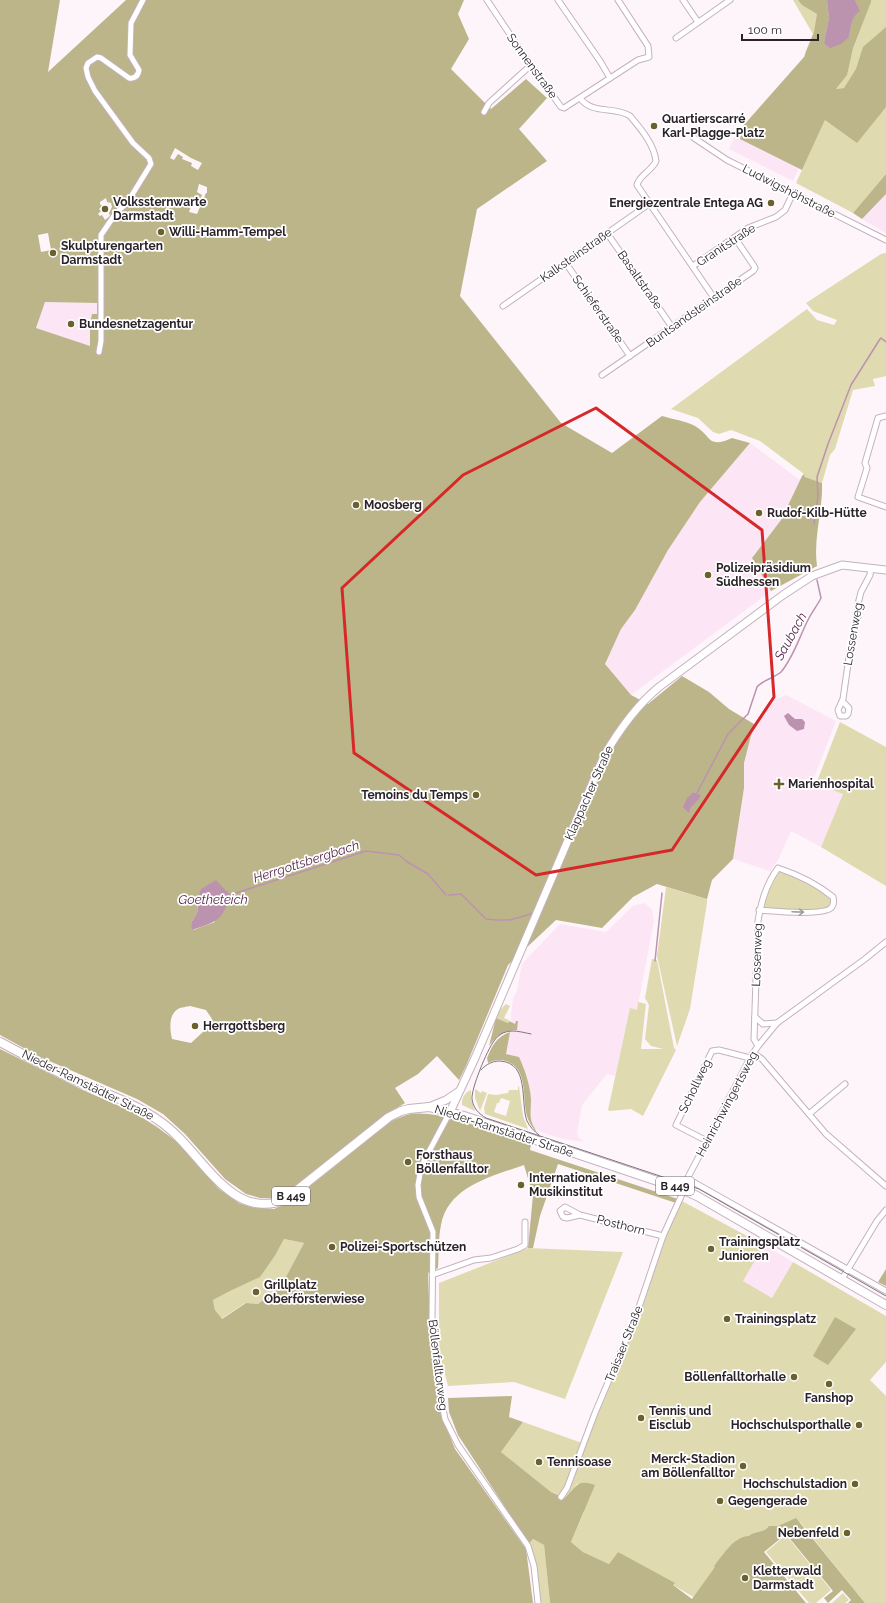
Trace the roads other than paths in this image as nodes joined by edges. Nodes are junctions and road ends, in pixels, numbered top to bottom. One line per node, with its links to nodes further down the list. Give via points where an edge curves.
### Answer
1 (143, 0): 24 (street, via 131,23 130,55 139,70 136,76 129,78 97,57 88,63 86,68 95,91 151,164 127,203 101,235)
2 (487, 0): 9 (street, Sonnenstraße)
3 (558, 0): 10 (street)
4 (618, 0): 10 (street, Sonnenstraße, via 648,46 649,58 638,60)
5 (683, 0): 7 (street)
6 (730, 0): 7 (street)
7 (698, 22): 8 (street)
8 (676, 38)
9 (531, 65): 11 (street, Sonnenstraße, via 562,106 567,107); 12 (street, via 489,103)
10 (610, 78): 11 (street, Sonnenstraße)
11 (580, 98): 15 (street, via 591,107 603,111 626,113 651,145 656,161 637,186)
12 (484, 112)
13 (694, 138): 14 (street, Ludwigshöhstraße, via 727,160)
14 (793, 193): 17 (street, Granitstraße, via 785,210 776,217 753,225); 18 (street, Ludwigshöhstraße)
15 (650, 204): 16 (street, Kalksteinstraße); 20 (street)
16 (607, 233): 19 (street, Kalksteinstraße); 23 (street, Basaltstraße)
17 (735, 238): 20 (street, Granitstraße); 21 (street, Buntsandsteinstraße, via 755,268)
18 (886, 240)
19 (566, 262): 22 (street, Kalksteinstraße); 25 (street, Schieferstraße)
20 (693, 266): 21 (street)
21 (714, 298): 23 (street, Buntsandsteinstraße)
22 (503, 306)
23 (672, 327): 25 (street, Buntsandsteinstraße)
24 (99, 352)
25 (630, 356): 26 (street, Buntsandsteinstraße)
26 (602, 375)
27 (886, 416): 28 (street, via 878,418 858,497)
28 (886, 507)
29 (871, 568): 30 (main road, Klappacher Straße); 31 (street, Lossenweg, via 858,604); 40 (main road, Klappacher Straße, via 838,566 801,583 659,687 623,726 604,756)
30 (886, 570)
31 (842, 701)
32 (760, 910): 32 (street, Lossenweg, one-way to 32, via 821,913 831,908 834,903 833,897 821,887 808,879 778,868 762,898); 34 (street, Lossenweg)
33 (886, 942): 35 (street, Heinrichwingertsweg)
34 (755, 1017): 35 (street, via 763,1024); 37 (street, Lossenweg, via 754,1039)
35 (777, 1023): 37 (street, Heinrichwingertsweg)
36 (0, 1042): 41 (main road, Nieder-Ramstädter Straße / B 449, via 79,1082 138,1107 159,1120 180,1138 222,1184 234,1194 254,1203 269,1204 286,1199 389,1117 409,1108)
37 (758, 1046): 38 (street, Heinrichwingertsweg)
38 (752, 1055): 43 (street, via 762,1059); 44 (street, Heinrichwingertsweg); 44 (street, Schollweg, via 712,1051 676,1125)
39 (845, 1084): 43 (street)
40 (462, 1089): 41 (main road); 42 (main road, Klappacher Straße)
41 (429, 1108): 42 (main road, Nieder-Ramstädter Straße / B 449)
42 (450, 1112): 47 (main road, Nieder-Ramstädter Straße / B 449); 53 (street, Böllenfalltorweg, via 425,1158 418,1185 419,1197 433,1232)
43 (809, 1114): 46 (street, via 826,1134)
44 (707, 1141): 45 (street, Heinrichwingertsweg)
45 (688, 1179): 47 (street, Heinrichwingertsweg); 52 (street)
46 (886, 1186)
47 (684, 1190): 51 (street, Traisaer Straße); 54 (main road, Nieder-Ramstädter Straße / B 449)
48 (886, 1210): 52 (street)
49 (580, 1215): 51 (street, Posthorn)
50 (525, 1222): 53 (street, via 525,1245 518,1249 491,1258 474,1260)
51 (663, 1236): 57 (street, Traisaer Straße, via 636,1316 567,1488)
52 (849, 1270): 54 (street); 55 (street)
53 (432, 1275): 58 (street, Böllenfalltorweg, via 433,1335 445,1419 473,1469 528,1546 534,1566)
54 (842, 1279): 56 (main road, Nieder-Ramstädter Straße / B 449)
55 (886, 1291)
56 (886, 1305)
57 (561, 1497)
58 (538, 1603)

